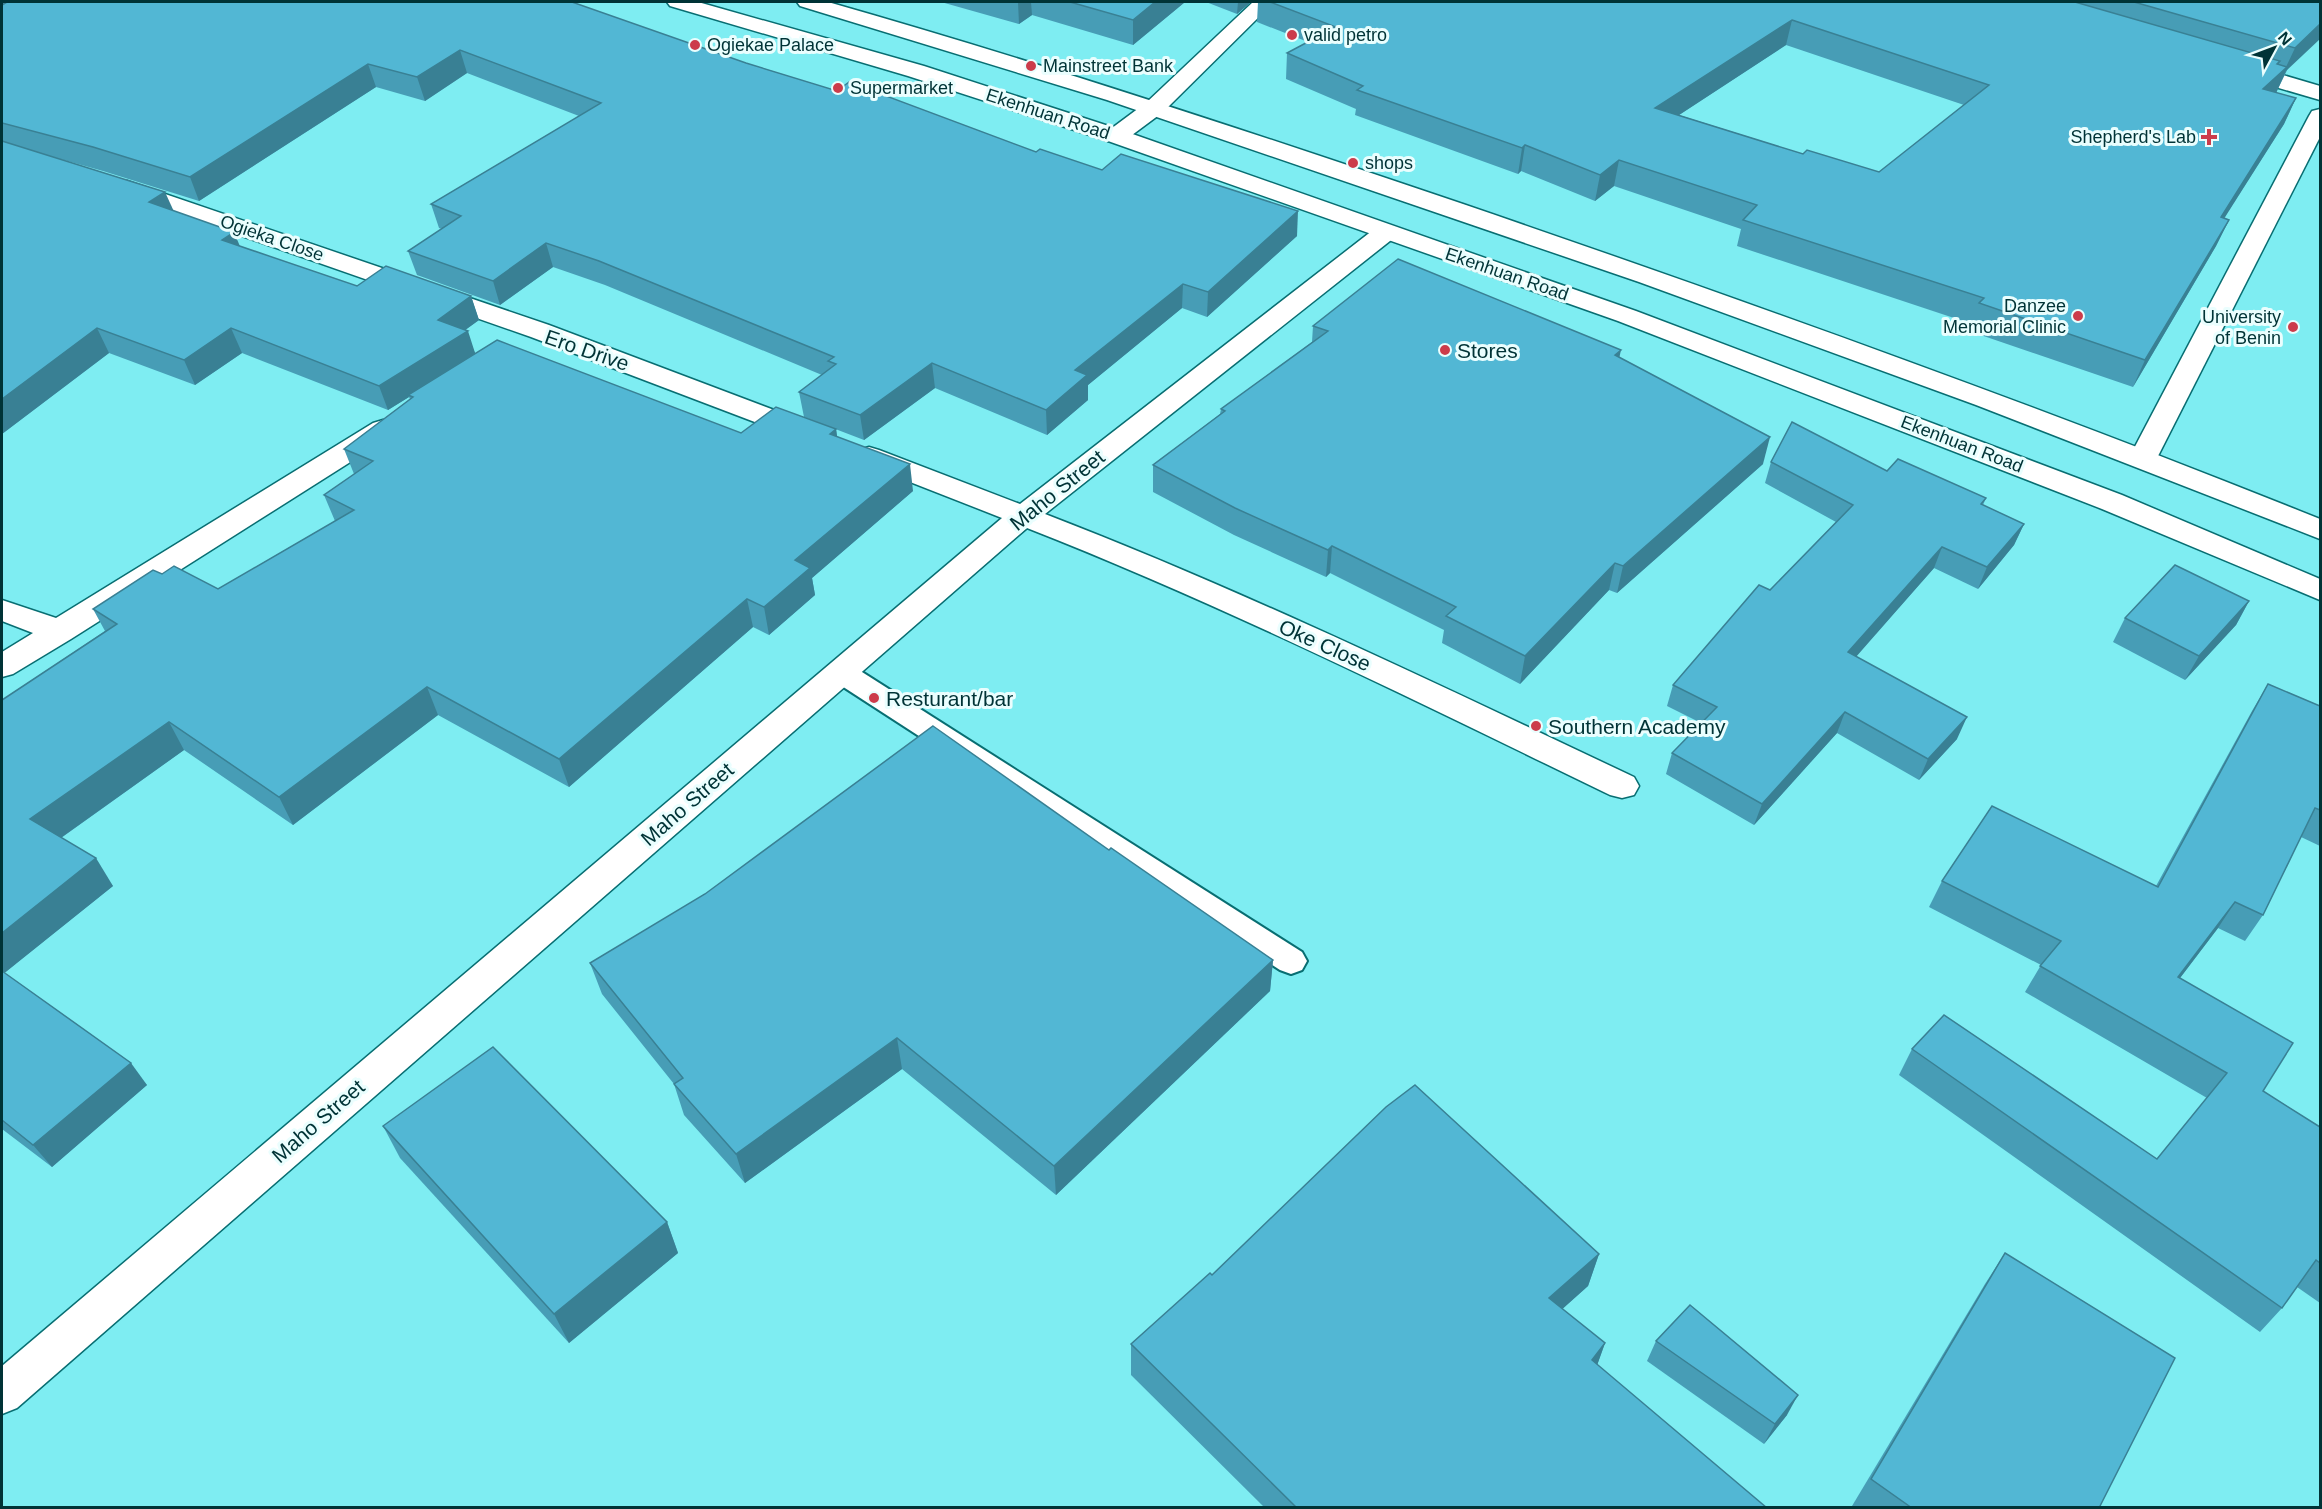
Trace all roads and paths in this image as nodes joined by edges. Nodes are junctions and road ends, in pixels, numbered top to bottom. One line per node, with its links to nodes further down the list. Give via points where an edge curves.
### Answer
1 (677, 2): 8 (street, Ekenhuan Road, via 916,71)
2 (807, 2): 6 (street, Ekenhuan Road, via 955,43)
3 (1264, 2): 6 (street)
4 (2218, 63): 5 (street)
5 (2320, 93)
6 (1155, 107): 8 (street); 14 (street, Ekenhuan Road, via 1662,279)
7 (2320, 116): 14 (street)
8 (1116, 136): 10 (street, Ekenhuan Road)
9 (109, 183): 11 (street, Ogieka Close)
10 (1386, 231): 15 (street, Maho Street); 17 (street, Ekenhuan Road, via 1627,316 2079,489)
11 (540, 331): 12 (street, Ero Drive); 15 (street, Ero Drive)
12 (510, 349)
13 (410, 412): 19 (street)
14 (2143, 458): 16 (street, Ekenhuan Road)
15 (1024, 515): 21 (street, Maho Street); 22 (street, Oke Close, via 1129,557 1386,672)
16 (2320, 530)
17 (2320, 590)
18 (2, 610): 19 (street)
19 (60, 631): 20 (street)
20 (2, 666)
21 (840, 672): 23 (lane); 24 (street, Maho Street)
22 (1622, 786)
23 (1291, 961)
24 (2, 1393)

